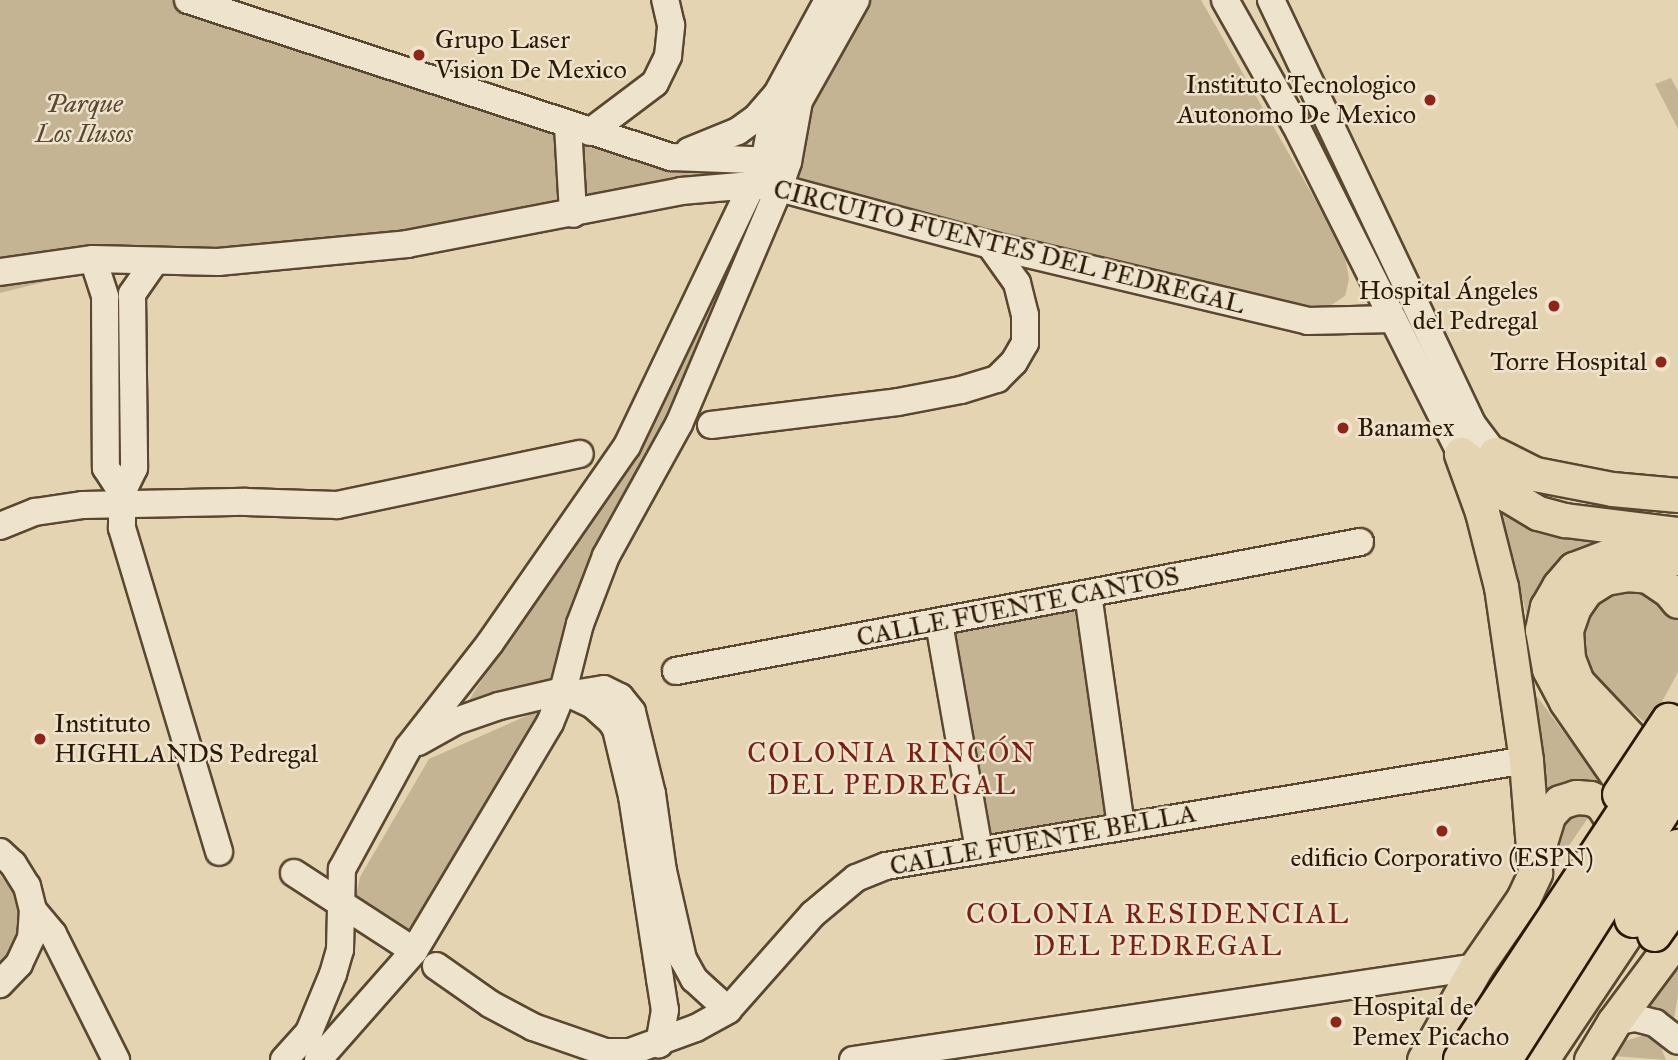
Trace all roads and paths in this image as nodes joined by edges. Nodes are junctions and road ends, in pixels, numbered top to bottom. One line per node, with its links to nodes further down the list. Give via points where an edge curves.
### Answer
1 (665, 0): 8 (street, via 671,25 668,56 656,83)
2 (828, 0): 7 (street)
3 (856, 0): 11 (street, via 799,101)
4 (1225, 0): 20 (street, via 1295,124)
5 (1271, 0): 24 (street, via 1473,425)
6 (202, 3): 8 (street, CIRCUITO FUENTES DEL PEDREGAL)
7 (777, 94): 9 (street, via 738,131); 11 (street)
8 (579, 129): 9 (street, CIRCUITO FUENTES DEL PEDREGAL); 15 (street)
9 (671, 157): 10 (street, CIRCUITO FUENTES DEL PEDREGAL)
10 (721, 158): 11 (street, CIRCUITO FUENTES DEL PEDREGAL); 13 (street)
11 (776, 160): 12 (street); 14 (street)
12 (752, 185): 13 (street, CIRCUITO FUENTES DEL PEDREGAL); 14 (street, CIRCUITO FUENTES DEL PEDREGAL); 39 (street, via 627,446 490,643)
13 (717, 188): 15 (street, CIRCUITO FUENTES DEL PEDREGAL)
14 (779, 188): 16 (street, CIRCUITO FUENTES DEL PEDREGAL); 37 (street, via 679,424 606,556 580,624)
15 (573, 214): 18 (street, CIRCUITO FUENTES DEL PEDREGAL, via 407,244 218,262)
16 (990, 244): 20 (street, CIRCUITO FUENTES DEL PEDREGAL, via 1308,321); 21 (street, via 1017,283 1025,315 1025,343 997,379 898,402)
17 (93, 259): 18 (street, CIRCUITO FUENTES DEL PEDREGAL); 19 (street, CIRCUITO FUENTES DEL PEDREGAL); 26 (street, via 105,297 106,468)
18 (155, 261): 26 (street, via 132,294 134,468)
19 (0, 272)
20 (1393, 319): 23 (street)
21 (711, 425)
22 (580, 454): 26 (street, via 337,505)
23 (1461, 454): 29 (main road, via 1508,495 1538,513); 35 (main road, via 1482,512)
24 (1495, 454): 25 (main road, via 1535,474 1612,489); 27 (main road, via 1517,484 1547,498)
25 (1678, 495)
26 (122, 498): 28 (street, via 35,512); 49 (street, via 122,528)
27 (1678, 515)
28 (0, 526)
29 (1678, 534)
30 (1360, 542): 32 (street, CALLE FUENTE CANTOS)
31 (1678, 558): 40 (main road, via 1619,552 1596,559 1574,569 1547,607 1542,630 1549,669)
32 (1088, 594): 34 (street, CALLE FUENTE CANTOS); 45 (street)
33 (1678, 601): 43 (main road, via 1648,576 1605,578 1586,590 1566,630 1568,659 1577,682)
34 (939, 623): 36 (street, CALLE FUENTE CANTOS); 47 (street)
35 (1511, 648): 40 (main road, via 1578,739); 41 (main road)
36 (676, 671)
37 (568, 693): 39 (street, via 536,695 456,721); 51 (street, via 604,689 620,697 632,712 652,794); 59 (street)
38 (1676, 735): 54 (highway); 73 (highway, bridge)
39 (408, 748): 56 (street, via 342,869)
40 (1603, 752): 55 (main road, via 1630,791)
41 (1526, 760): 45 (street, CALLE FUENTE BELLA); 53 (main road)
42 (1678, 784): 75 (highway, bridge)
43 (1678, 790)
44 (1678, 820): 76 (highway)
45 (1121, 826): 47 (street, CALLE FUENTE BELLA)
46 (1678, 849): 58 (highway, bridge)
47 (979, 851): 63 (street, CALLE FUENTE BELLA, via 886,866 856,878 813,914)
48 (0, 852): 57 (street, via 26,886)
49 (219, 852)
50 (1678, 867): 58 (main road, bridge, via 1670,881)
51 (653, 872): 63 (street, via 682,959 701,987); 66 (street, via 665,1010)
52 (294, 873): 56 (street)
53 (1535, 873): 58 (main road, via 1549,814 1560,802 1590,798 1601,803); 61 (main road, via 1523,899)
54 (1585, 873): 72 (main road); 74 (highway)
55 (1678, 882)
56 (339, 904): 59 (street); 68 (street, via 340,950 333,974 309,1032)
57 (33, 910): 62 (street, via 31,938 19,964); 67 (street, via 53,934)
58 (1665, 922): 64 (main road); 77 (highway); 78 (main road)
59 (414, 951): 69 (street)
60 (436, 966): 66 (street, CALLE FUENTE BELLA, via 490,1004 567,1041 605,1052 630,1052)
61 (1476, 967): 70 (street); 71 (main road)
62 (0, 984)
63 (728, 1010): 66 (street, CALLE FUENTE BELLA)
64 (1614, 1022): 65 (street, via 1635,1018 1655,1023); 79 (main road)
65 (1678, 1041)
66 (659, 1044)
67 (116, 1060)
68 (284, 1060)
69 (318, 1060)
70 (853, 1060)
71 (1424, 1060)
72 (1450, 1060)
73 (1463, 1060)
74 (1485, 1060)
75 (1502, 1060)
76 (1519, 1060)
77 (1539, 1060)
78 (1572, 1060)
79 (1591, 1060)

